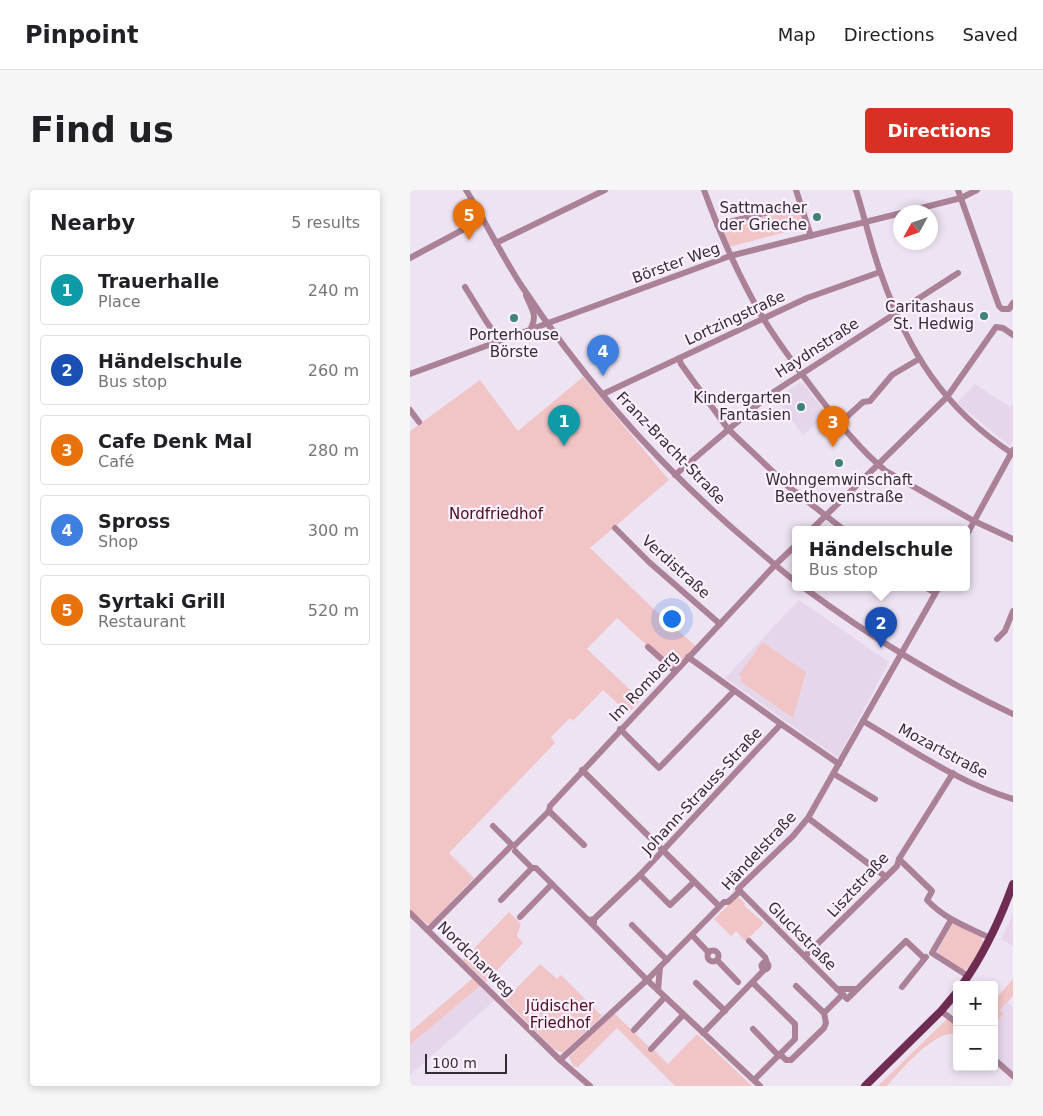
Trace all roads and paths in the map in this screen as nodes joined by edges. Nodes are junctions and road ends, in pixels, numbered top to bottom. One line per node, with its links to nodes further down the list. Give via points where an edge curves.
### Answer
1 (466, 190): 10 (street, Franz-Bracht-Straße)
2 (605, 190): 14 (street)
3 (704, 190): 12 (street)
4 (796, 190): 9 (street)
5 (856, 190): 11 (street)
6 (958, 190): 8 (street)
7 (977, 190): 8 (street, Börster Weg)
8 (961, 198): 11 (street, Börster Weg); 21 (street, via 999,306 1007,310)
9 (801, 204): 12 (street, Börster Weg); 13 (street)
10 (483, 218): 14 (street, Franz-Bracht-Straße); 16 (street)
11 (866, 222): 13 (street, Börster Weg); 17 (street)
12 (717, 225): 15 (street)
13 (812, 236): 15 (street, Börster Weg)
14 (496, 242): 19 (street, Franz-Bracht-Straße)
15 (730, 256): 23 (street); 24 (street, Börster Weg)
16 (410, 258)
17 (880, 272): 22 (street); 23 (street, Lortzingstraße, via 807,298)
18 (958, 273): 22 (street, Haydnstraße)
19 (522, 286): 24 (street, Franz-Bracht-Straße); 25 (street, via 535,315)
20 (465, 287): 27 (street)
21 (1013, 303)
22 (896, 313): 29 (street); 30 (street, Haydnstraße)
23 (763, 318): 28 (street, Lortzingstraße); 30 (street)
24 (548, 322): 25 (street, Börster Weg); 32 (street, Franz-Bracht-Straße)
25 (531, 328): 27 (street, Börster Weg)
26 (1013, 335): 33 (street, via 996,327)
27 (500, 341): 31 (street, Börster Weg)
28 (679, 358): 32 (street, Lortzingstraße); 37 (street)
29 (919, 359): 33 (street); 36 (street, via 892,375 870,401 863,402)
30 (801, 373): 36 (street); 37 (street, Haydnstraße)
31 (410, 374)
32 (603, 394): 40 (street, Franz-Bracht-Straße)
33 (947, 397): 38 (street, via 985,433); 39 (street)
34 (410, 410): 35 (street)
35 (419, 422)
36 (840, 423): 39 (street)
37 (728, 430): 40 (street, Haydnstraße); 41 (street)
38 (1012, 452): 42 (street)
39 (878, 464): 41 (street); 42 (street)
40 (675, 475): 49 (street, Franz-Bracht-Straße)
41 (825, 517): 43 (street); 44 (street)
42 (974, 521): 46 (street); 47 (street)
43 (815, 526)
44 (838, 526)
45 (615, 528): 56 (street, Verdistraße)
46 (970, 528)
47 (1013, 539)
48 (792, 549): 49 (street, Im Romberg)
49 (775, 565): 50 (street, Franz-Bracht-Straße); 56 (street, Im Romberg)
50 (792, 579)
51 (809, 591): 59 (street)
52 (931, 591): 54 (street)
53 (937, 591): 54 (street, Händelstraße)
54 (935, 594): 59 (street, Händelstraße)
55 (1013, 611): 57 (street, via 1005,631)
56 (720, 624): 60 (street, Im Romberg)
57 (997, 640)
58 (648, 647): 61 (street)
59 (901, 654): 63 (street); 64 (street, Händelstraße)
60 (688, 657): 61 (street, Im Romberg); 62 (street, Johann-Strauss-Straße)
61 (675, 671): 66 (street, Im Romberg)
62 (734, 691): 65 (street, Johann-Strauss-Straße); 66 (street, via 659,768)
63 (1013, 714)
64 (863, 721): 67 (street, Händelstraße); 69 (street, Mozartstraße)
65 (781, 724): 67 (street, Johann-Strauss-Straße); 78 (street, Johann-Strauss-Straße)
66 (620, 729): 68 (street, Im Romberg)
67 (839, 764): 70 (street, Händelstraße)
68 (582, 770): 73 (street, Im Romberg); 78 (street)
69 (953, 773): 72 (street, Mozartstraße); 79 (street, Lisztstraße)
70 (834, 774): 71 (street); 74 (street, Händelstraße)
71 (875, 799)
72 (1013, 799)
73 (549, 811): 76 (street); 77 (street, Im Romberg)
74 (808, 818): 82 (street); 86 (street, Händelstraße, via 738,889)
75 (493, 826): 77 (street)
76 (584, 845)
77 (512, 847): 80 (street); 94 (street, Im Romberg)
78 (664, 850): 81 (street, Johann-Strauss-Straße); 83 (street)
79 (899, 860): 82 (street, Lisztstraße); 91 (street, via 932,891 927,900)
80 (532, 868): 84 (street); 87 (street)
81 (640, 875): 83 (street, Johann-Strauss-Straße, via 667,907); 92 (street, Johann-Strauss-Straße)
82 (886, 877): 99 (street, Lisztstraße)
83 (694, 882): 88 (street)
84 (552, 884): 90 (street); 92 (street)
85 (1013, 884): 96 (main road)
86 (740, 891): 88 (street, Händelstraße); 99 (street, Gluckstraße)
87 (501, 900)
88 (719, 906): 95 (street, Händelstraße)
89 (410, 913): 94 (street, Nordcharweg)
90 (520, 917)
91 (951, 920): 96 (street); 98 (street)
92 (591, 921): 104 (street)
93 (632, 925): 101 (street)
94 (428, 930): 129 (street, Nordcharweg)
95 (692, 934): 101 (street, Händelstraße); 106 (street, via 708,952 716,952 717,960)
96 (990, 938): 103 (main road)
97 (748, 941): 108 (street, via 765,957 766,966)
98 (932, 953): 100 (street); 103 (street)
99 (806, 956): 111 (street, Gluckstraße)
100 (924, 958): 110 (street); 112 (street, via 906,941)
101 (667, 960): 102 (street, Händelstraße)
102 (661, 966): 104 (street, Händelstraße); 113 (street)
103 (968, 976): 105 (main road)
104 (647, 980): 113 (street); 129 (street, Händelstraße)
105 (965, 981)
106 (738, 982)
107 (696, 983): 117 (street)
108 (753, 983): 117 (street); 125 (street, via 796,1024)
109 (796, 986): 119 (street)
110 (902, 987)
111 (837, 989): 112 (street); 115 (street, Gluckstraße)
112 (856, 989): 115 (street)
113 (658, 990): 114 (street)
114 (665, 997): 120 (street); 123 (street)
115 (845, 997): 119 (street)
116 (953, 997): 118 (main road)
117 (725, 1011): 124 (street)
118 (942, 1011): 121 (street); 135 (main road)
119 (824, 1013): 126 (street, via 824,1028)
120 (684, 1015): 124 (street); 127 (street)
121 (953, 1020)
122 (753, 1029): 128 (street)
123 (634, 1030)
124 (702, 1033): 132 (street)
125 (795, 1040): 126 (street); 128 (street)
126 (804, 1048): 128 (street, via 792,1060)
127 (651, 1049)
128 (780, 1055): 132 (street)
129 (560, 1060): 133 (street, Nordcharweg)
130 (998, 1063): 131 (street)
131 (1013, 1076)
132 (754, 1080): 134 (street)
133 (590, 1086)
134 (760, 1086)
135 (866, 1086)

